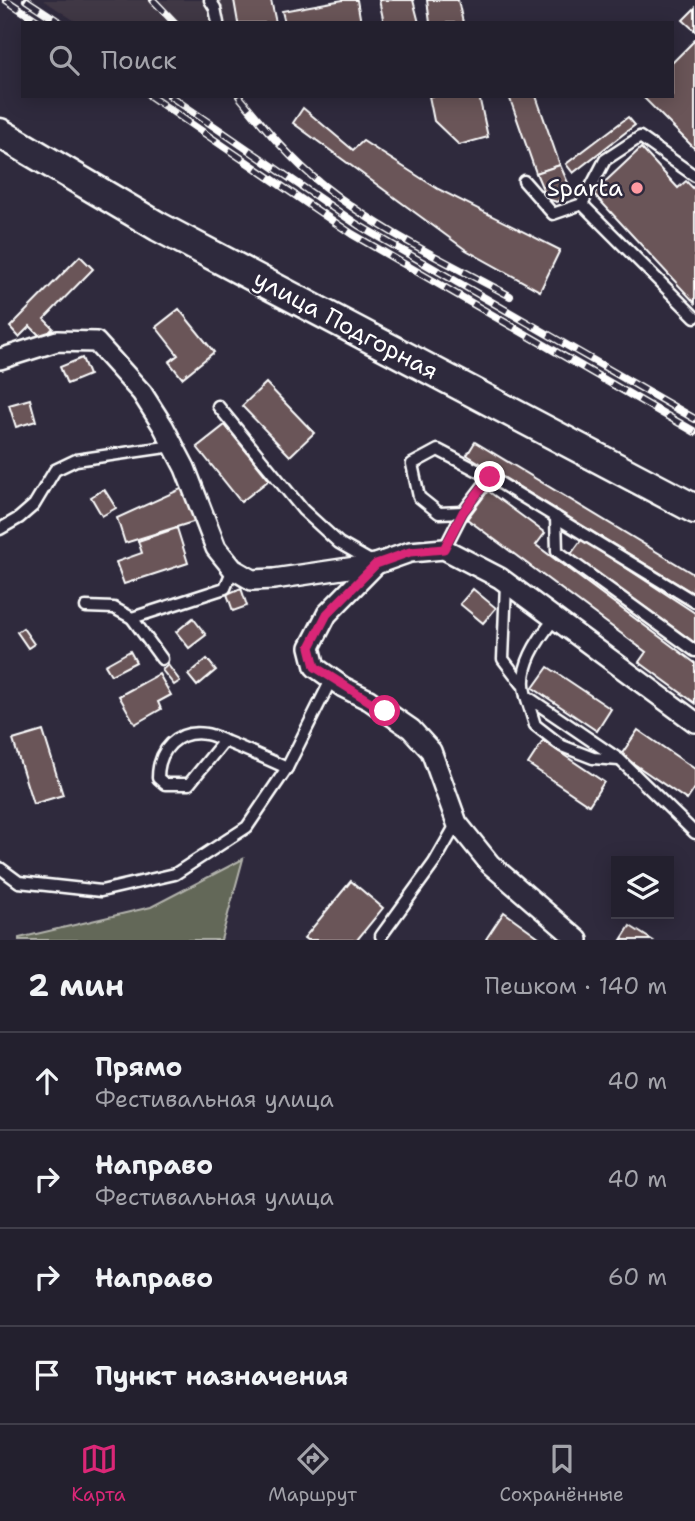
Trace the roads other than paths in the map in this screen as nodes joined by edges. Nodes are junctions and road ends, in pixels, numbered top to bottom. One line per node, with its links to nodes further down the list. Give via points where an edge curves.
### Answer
1 (209, 0): 2 (lane)
2 (218, 21)
3 (0, 133): 12 (main road, улица Подгорная, via 159,227)
4 (695, 176): 6 (lane, via 640,137 605,160)
5 (524, 181): 6 (lane, via 553,214)
6 (582, 204): 7 (lane)
7 (695, 317)
8 (0, 359): 10 (street, via 57,341 96,342 142,393)
9 (218, 406): 17 (lane, via 303,510 339,543)
10 (173, 446): 15 (lane, via 76,460 55,470 34,505); 18 (street, via 216,548)
11 (490, 477): 13 (lane); 13 (lane, via 438,450 412,464 419,497 439,513); 14 (lane)
12 (695, 509)
13 (463, 512): 16 (lane)
14 (556, 517): 20 (lane); 24 (lane, via 556,551)
15 (0, 529)
16 (444, 549): 17 (street, via 410,552); 19 (street)
17 (376, 564): 18 (street, via 252,580); 26 (street, via 327,614 310,647 315,667)
18 (233, 569): 22 (lane, via 225,588)
19 (506, 582): 23 (street); 27 (lane, via 503,659)
20 (695, 602)
21 (86, 607): 22 (lane, via 114,608)
22 (132, 618): 25 (lane)
23 (555, 618): 27 (lane, via 538,639); 29 (street)
24 (695, 650)
25 (162, 659)
26 (332, 678): 32 (lane); 33 (street, via 411,729 431,751)
27 (522, 684): 28 (lane)
28 (526, 696): 31 (lane); 31 (lane, via 535,725 562,746 593,758)
29 (695, 722)
30 (224, 741): 30 (lane, via 189,784 165,784 158,778 158,763 166,748 183,735 207,733); 32 (lane)
31 (620, 760): 34 (lane)
32 (287, 768): 35 (lane, via 247,827 175,874 101,891 19,881)
33 (457, 823): 36 (lane); 37 (street, via 490,864)
34 (695, 833)
35 (0, 868)
36 (381, 936)
37 (578, 940)

